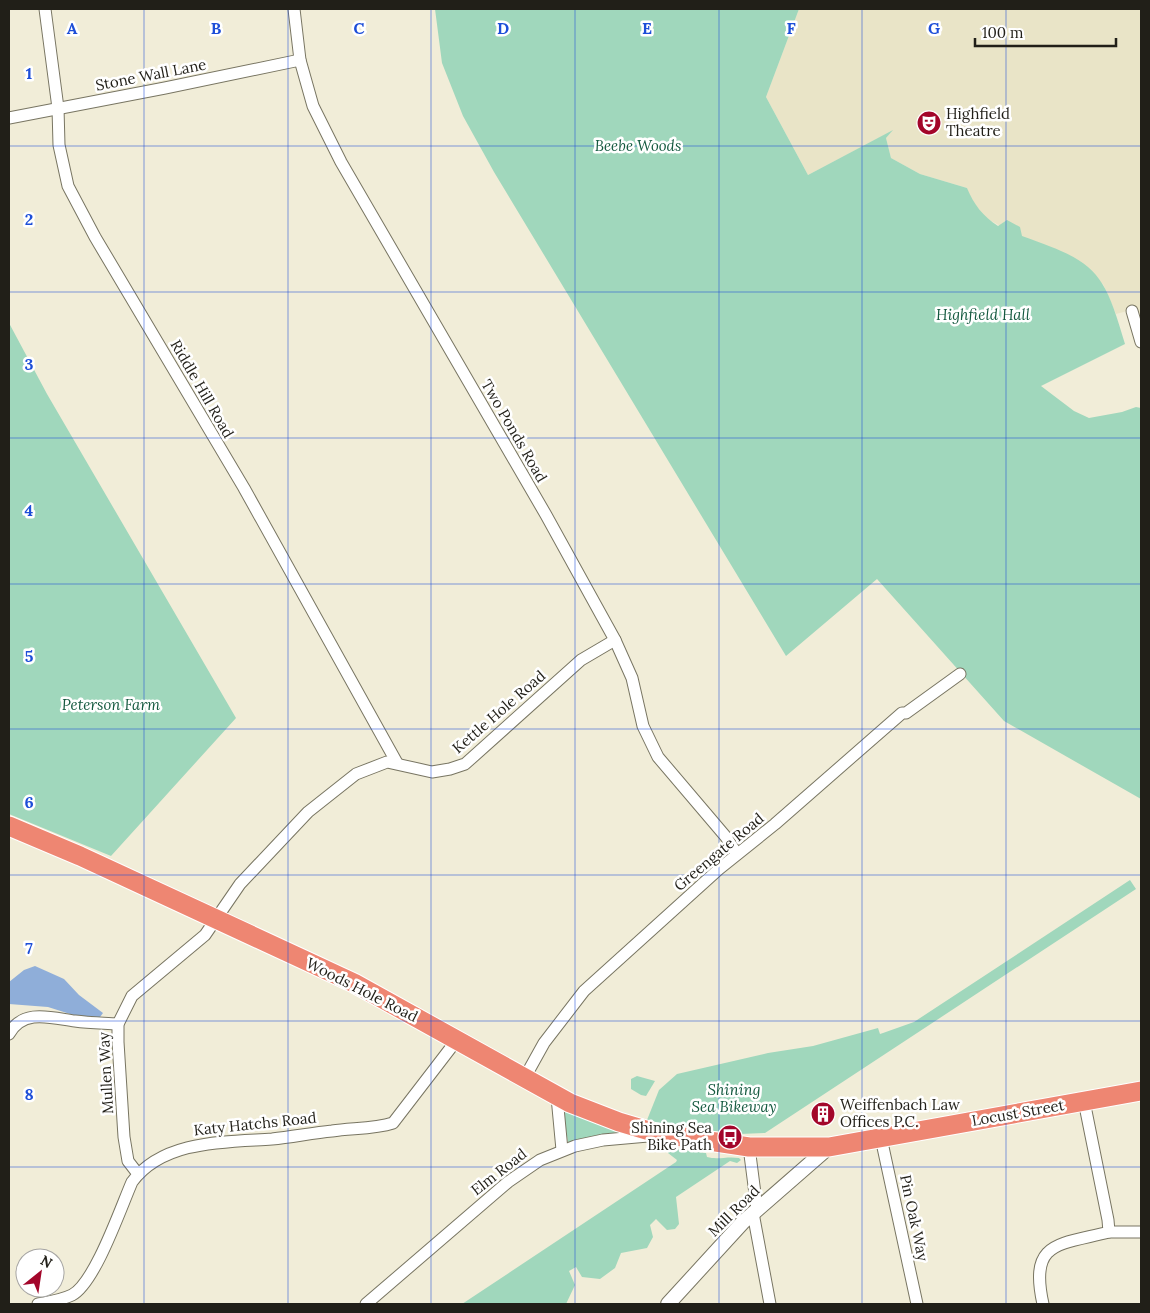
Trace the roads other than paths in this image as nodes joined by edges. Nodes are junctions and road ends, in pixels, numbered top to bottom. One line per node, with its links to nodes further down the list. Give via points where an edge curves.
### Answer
1 (45, 9): 4 (street, Riddle Hill Road)
2 (294, 9): 3 (street, Two Ponds Road)
3 (300, 60): 4 (street, Stone Wall Lane); 8 (street, Two Ponds Road, via 313,106 341,162 546,514)
4 (58, 108): 5 (street, Stone Wall Lane); 10 (street, Riddle Hill Road, via 59,145 68,186)
5 (9, 118)
6 (1132, 312): 7 (street)
7 (1141, 342)
8 (615, 640): 10 (street, Kettle Hole Road, via 581,660 465,764 432,772); 12 (street, Two Ponds Road, via 634,684 643,726 658,757)
9 (960, 674): 12 (street, Greengate Road, via 902,713)
10 (398, 763): 13 (street, Kettle Hole Road, via 387,762 356,774 308,812 240,884)
11 (9, 826): 13 (highway, Woods Hole Road)
12 (737, 854): 17 (street, Greengate Road, via 584,991 544,1043)
13 (217, 920): 14 (street, Mullen Way, via 194,946 132,996); 16 (highway, Woods Hole Road, via 354,983)
14 (118, 1024): 15 (street, via 39,1015 24,1019 12,1027); 27 (street, Mullen Way, via 124,1138 128,1161)
15 (9, 1034)
16 (456, 1041): 17 (highway, Woods Hole Road); 27 (street, Katy Hatchs Road, via 393,1123 189,1147 151,1163)
17 (524, 1079): 19 (highway, Woods Hole Road)
18 (1141, 1091): 20 (highway, Locust Street)
19 (557, 1097): 21 (highway, Woods Hole Road, via 619,1122); 26 (street)
20 (1084, 1101): 22 (highway, Locust Street); 29 (street)
21 (683, 1138): 23 (highway, Woods Hole Road); 26 (street, Elm Road, via 616,1138)
22 (881, 1138): 25 (highway, Locust Street); 35 (street, Pin Oak Way)
23 (716, 1143): 24 (highway, Locust Street)
24 (749, 1147): 25 (highway, Locust Street); 28 (street)
25 (829, 1147): 28 (street, Mill Road)
26 (562, 1150): 32 (street, Elm Road, via 540,1160 508,1182)
27 (138, 1174): 31 (street, Katy Hatchs Road, via 98,1260 81,1287 72,1295)
28 (755, 1211): 33 (street, Mill Road); 34 (street)
29 (1109, 1232): 30 (street); 36 (street, via 1059,1245 1044,1256 1040,1261 1038,1280)
30 (1141, 1232)
31 (38, 1304)
32 (366, 1304)
33 (668, 1304)
34 (770, 1304)
35 (916, 1304)
36 (1043, 1304)

